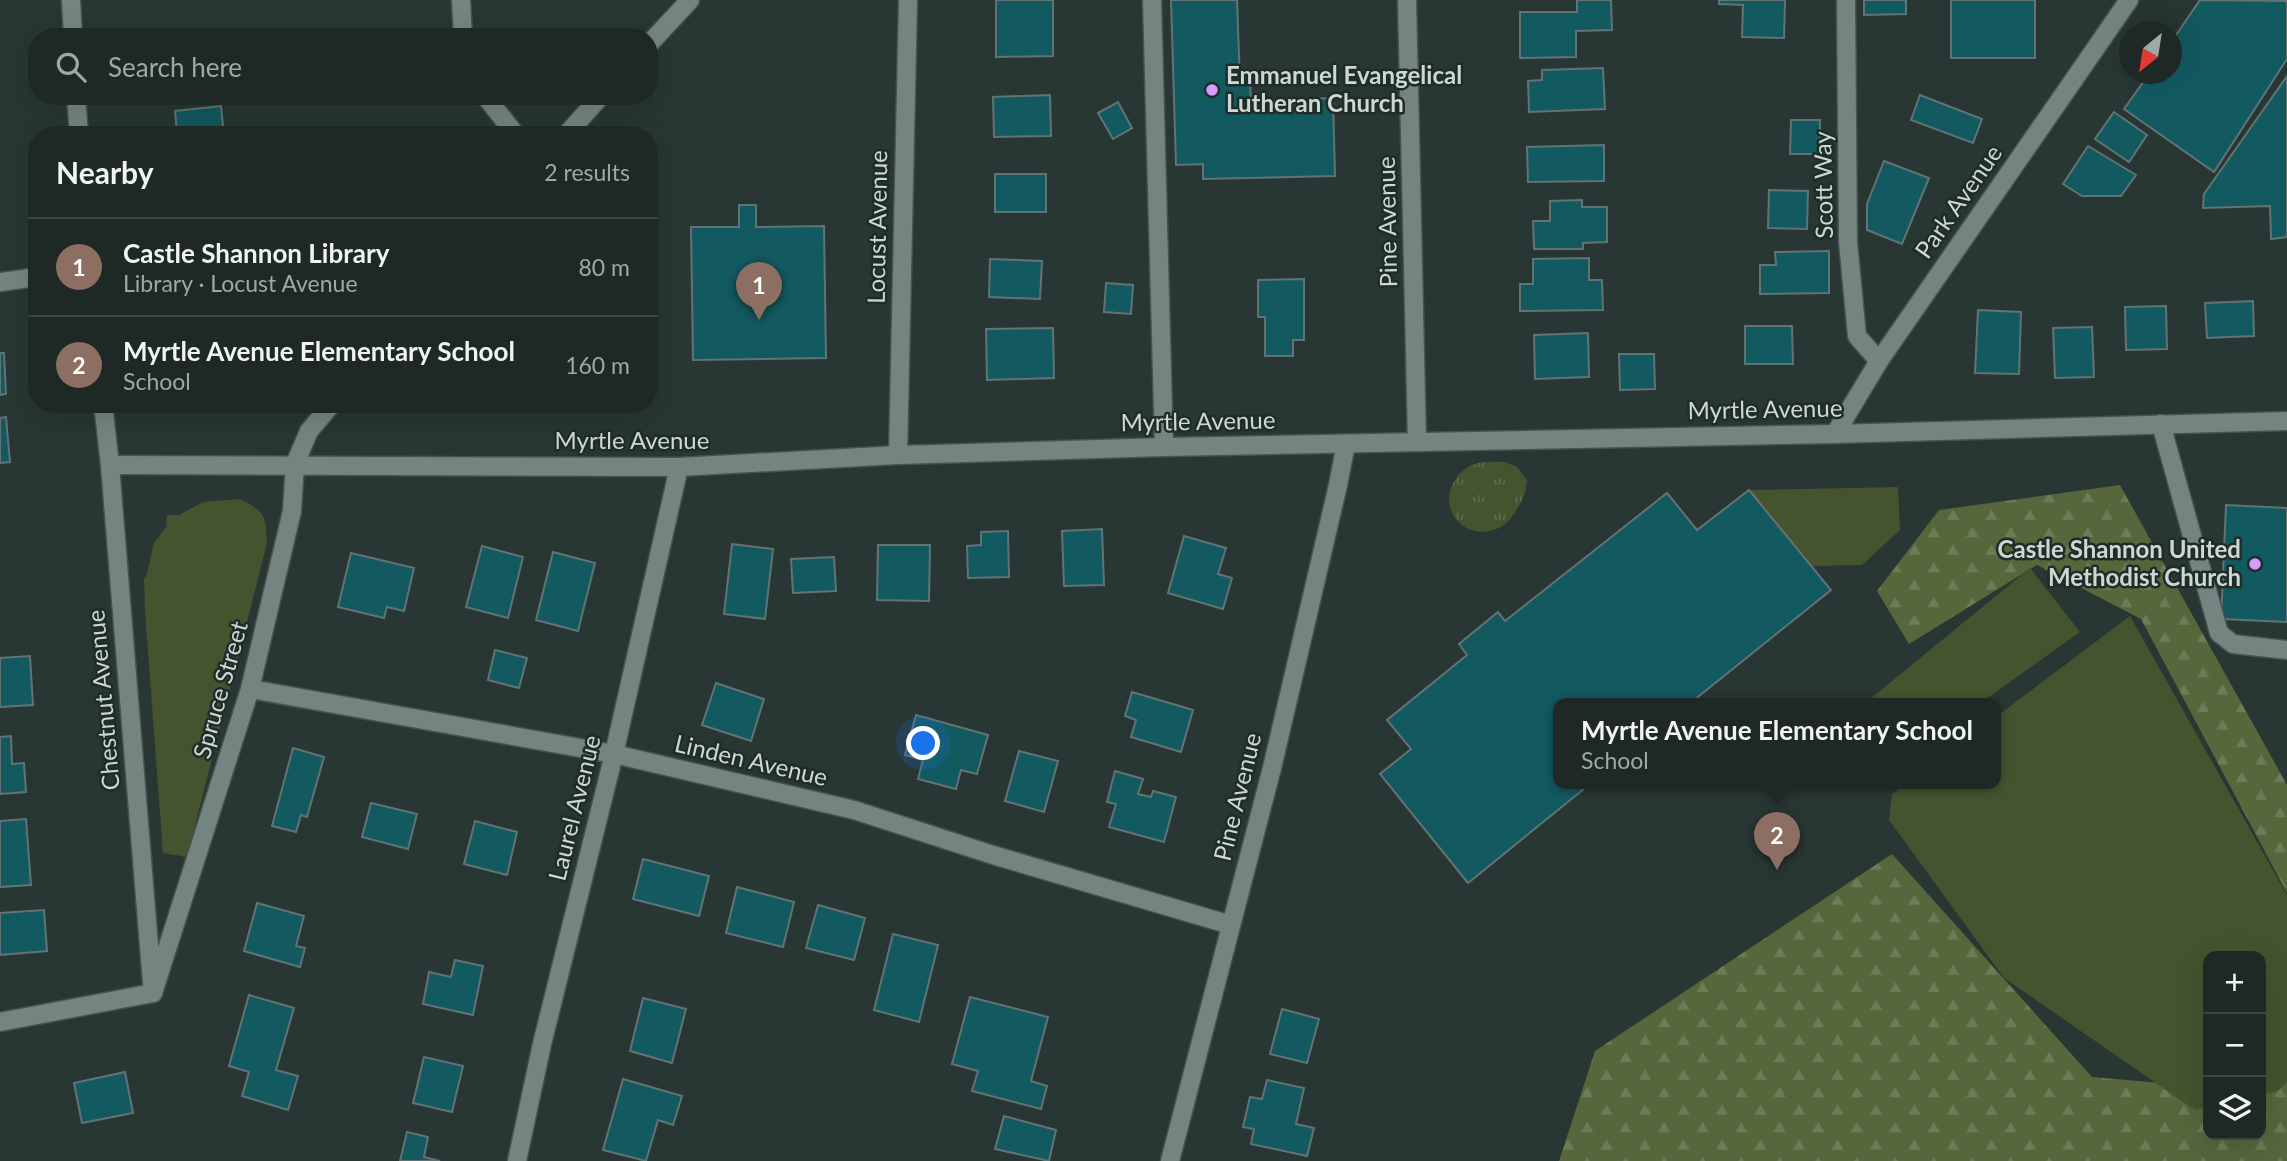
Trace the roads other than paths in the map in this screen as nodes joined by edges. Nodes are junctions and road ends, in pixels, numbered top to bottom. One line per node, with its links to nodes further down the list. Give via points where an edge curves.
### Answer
1 (71, 0): 9 (street)
2 (461, 0): 10 (street)
3 (691, 0): 11 (street)
4 (908, 0): 29 (street, Locust Avenue)
5 (1152, 0): 28 (street)
6 (1407, 0): 26 (street, Pine Avenue)
7 (1846, 0): 20 (street, Scott Way, via 1848,242 1857,336)
8 (2129, 0): 20 (street, Park Avenue)
9 (73, 28)
10 (463, 28)
11 (658, 35)
12 (77, 105): 15 (street)
13 (492, 105): 16 (street)
14 (593, 105): 17 (street)
15 (78, 126)
16 (509, 126)
17 (574, 126)
18 (28, 278): 19 (street)
19 (0, 282)
20 (1879, 361): 25 (street, Park Avenue)
21 (104, 413): 31 (street, Chestnut Avenue)
22 (324, 413): 30 (street, Spruce Street, via 309,431)
23 (2287, 421): 24 (street, Myrtle Avenue)
24 (2161, 424): 25 (street, Myrtle Avenue); 33 (street, via 2219,633 2233,644)
25 (1835, 434): 26 (street, Myrtle Avenue)
26 (1417, 442): 27 (street, Myrtle Avenue)
27 (1346, 444): 28 (street, Myrtle Avenue); 36 (street, Pine Avenue)
28 (1164, 447): 29 (street, Myrtle Avenue)
29 (898, 455): 32 (street, Myrtle Avenue)
30 (295, 464): 31 (street, Myrtle Avenue); 32 (street, Myrtle Avenue); 34 (street, Spruce Street, via 292,512)
31 (110, 465): 37 (street, Chestnut Avenue)
32 (679, 467): 35 (street, Laurel Avenue)
33 (2287, 650)
34 (250, 689): 35 (street, Linden Avenue); 37 (street, Spruce Street)
35 (614, 754): 36 (street, Linden Avenue, via 853,810); 39 (street, Laurel Avenue)
36 (1231, 925): 40 (street, Pine Avenue)
37 (153, 993): 38 (street)
38 (0, 1022)
39 (517, 1161)
40 (1170, 1161)

